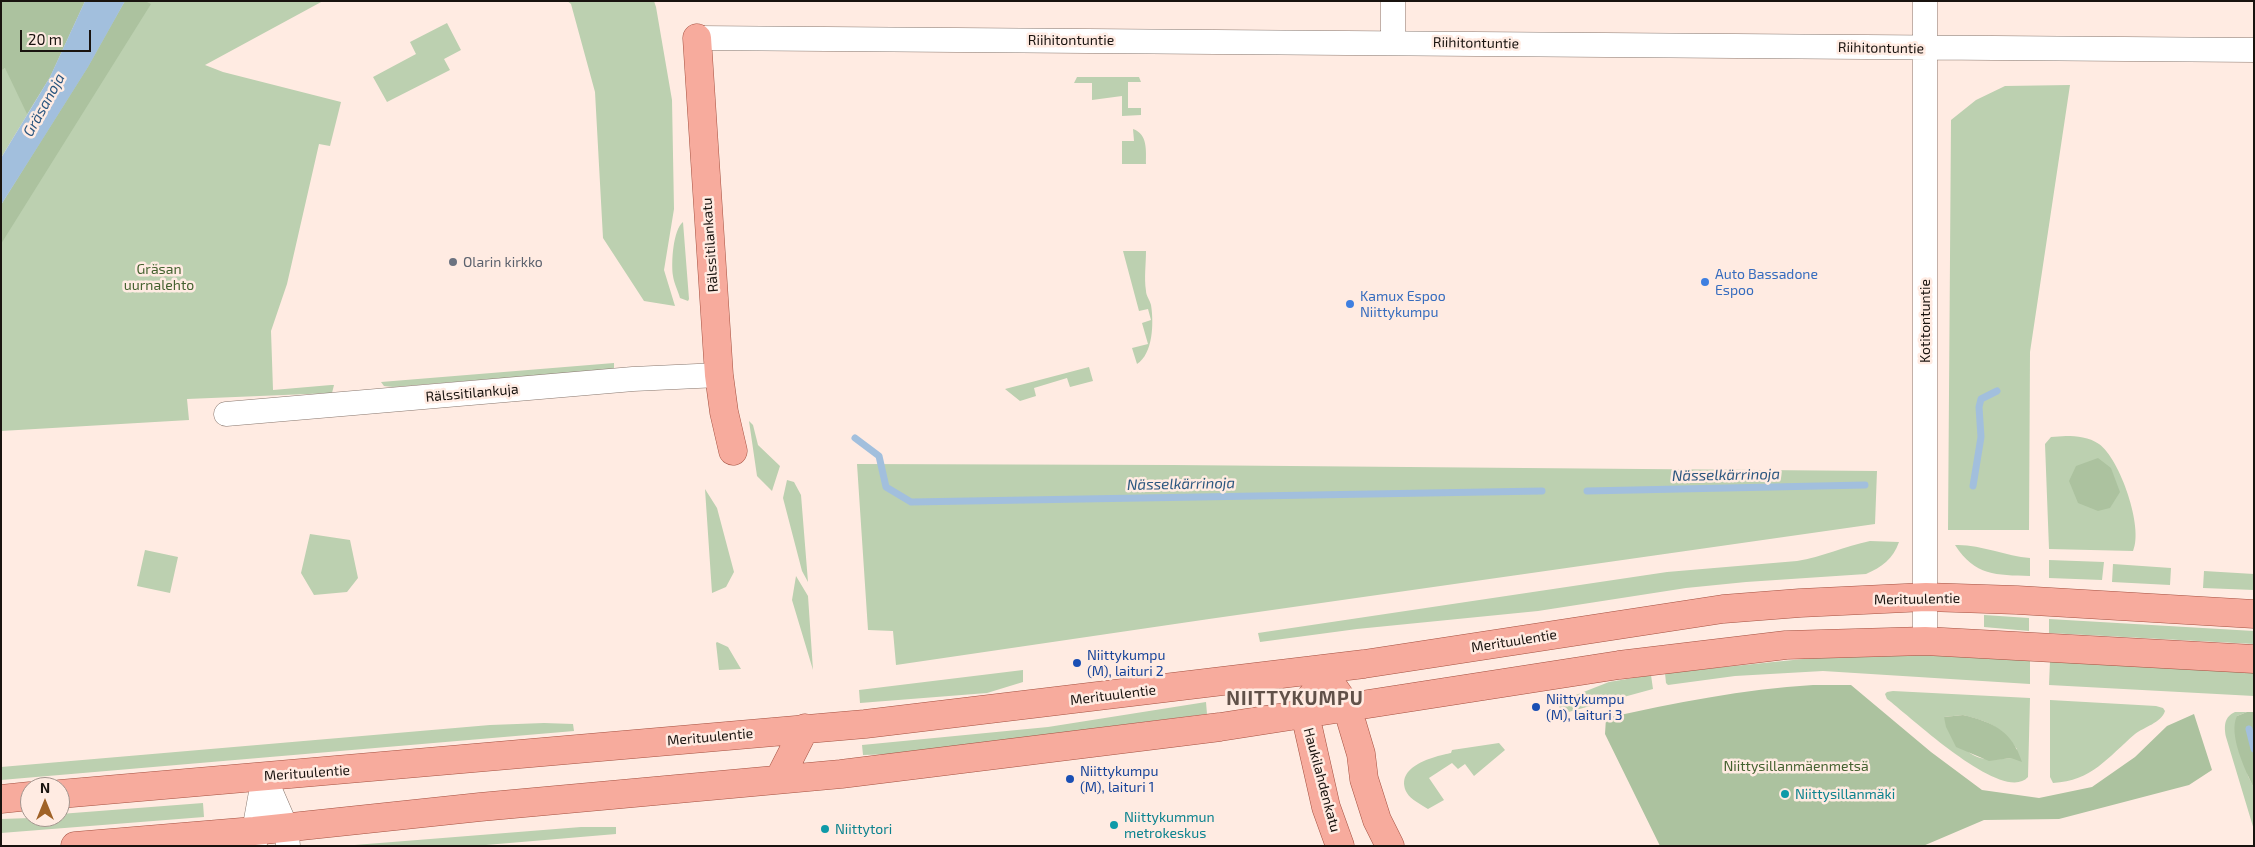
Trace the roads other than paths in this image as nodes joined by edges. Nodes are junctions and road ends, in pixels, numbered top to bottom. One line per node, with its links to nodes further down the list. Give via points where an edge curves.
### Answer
1 (1392, 1): 4 (street)
2 (1925, 1): 5 (street, Kotitontuntie)
3 (697, 38): 4 (street, Riihitontuntie); 7 (main road, Rälssitilankatu)
4 (1393, 42): 5 (street, Riihitontuntie)
5 (1925, 49): 6 (street, Riihitontuntie); 10 (street, Kotitontuntie)
6 (2254, 50)
7 (719, 375): 8 (street, Rälssitilankuja, via 633,379); 9 (main road, Rälssitilankatu)
8 (226, 414)
9 (733, 451)
10 (1926, 597): 11 (main road, Merituulentie); 12 (street, Kotitontuntie); 14 (main road, Merituulentie, via 1723,610)
11 (2254, 614)
12 (1925, 641): 13 (main road); 15 (main road, via 1786,645 1618,665)
13 (2254, 659)
14 (1321, 670): 15 (main road); 16 (main road, Haukilahdenkatu); 17 (main road, Merituulentie, via 895,721)
15 (1347, 707): 16 (main road); 28 (main road, via 1361,754 1364,779 1377,820)
16 (1304, 714): 20 (main road, via 1106,742); 27 (main road, Haukilahdenkatu, via 1326,806)
17 (805, 728): 18 (main road, Merituulentie); 20 (main road)
18 (759, 732): 19 (main road, Merituulentie); 20 (main road)
19 (264, 776): 21 (main road, Merituulentie); 24 (street); 25 (street)
20 (779, 779): 24 (main road)
21 (70, 793)
22 (20, 797): 23 (main road)
23 (1, 798)
24 (287, 836): 25 (main road)
25 (254, 838): 26 (main road)
26 (75, 846)
27 (1340, 846)
28 (1390, 846)

